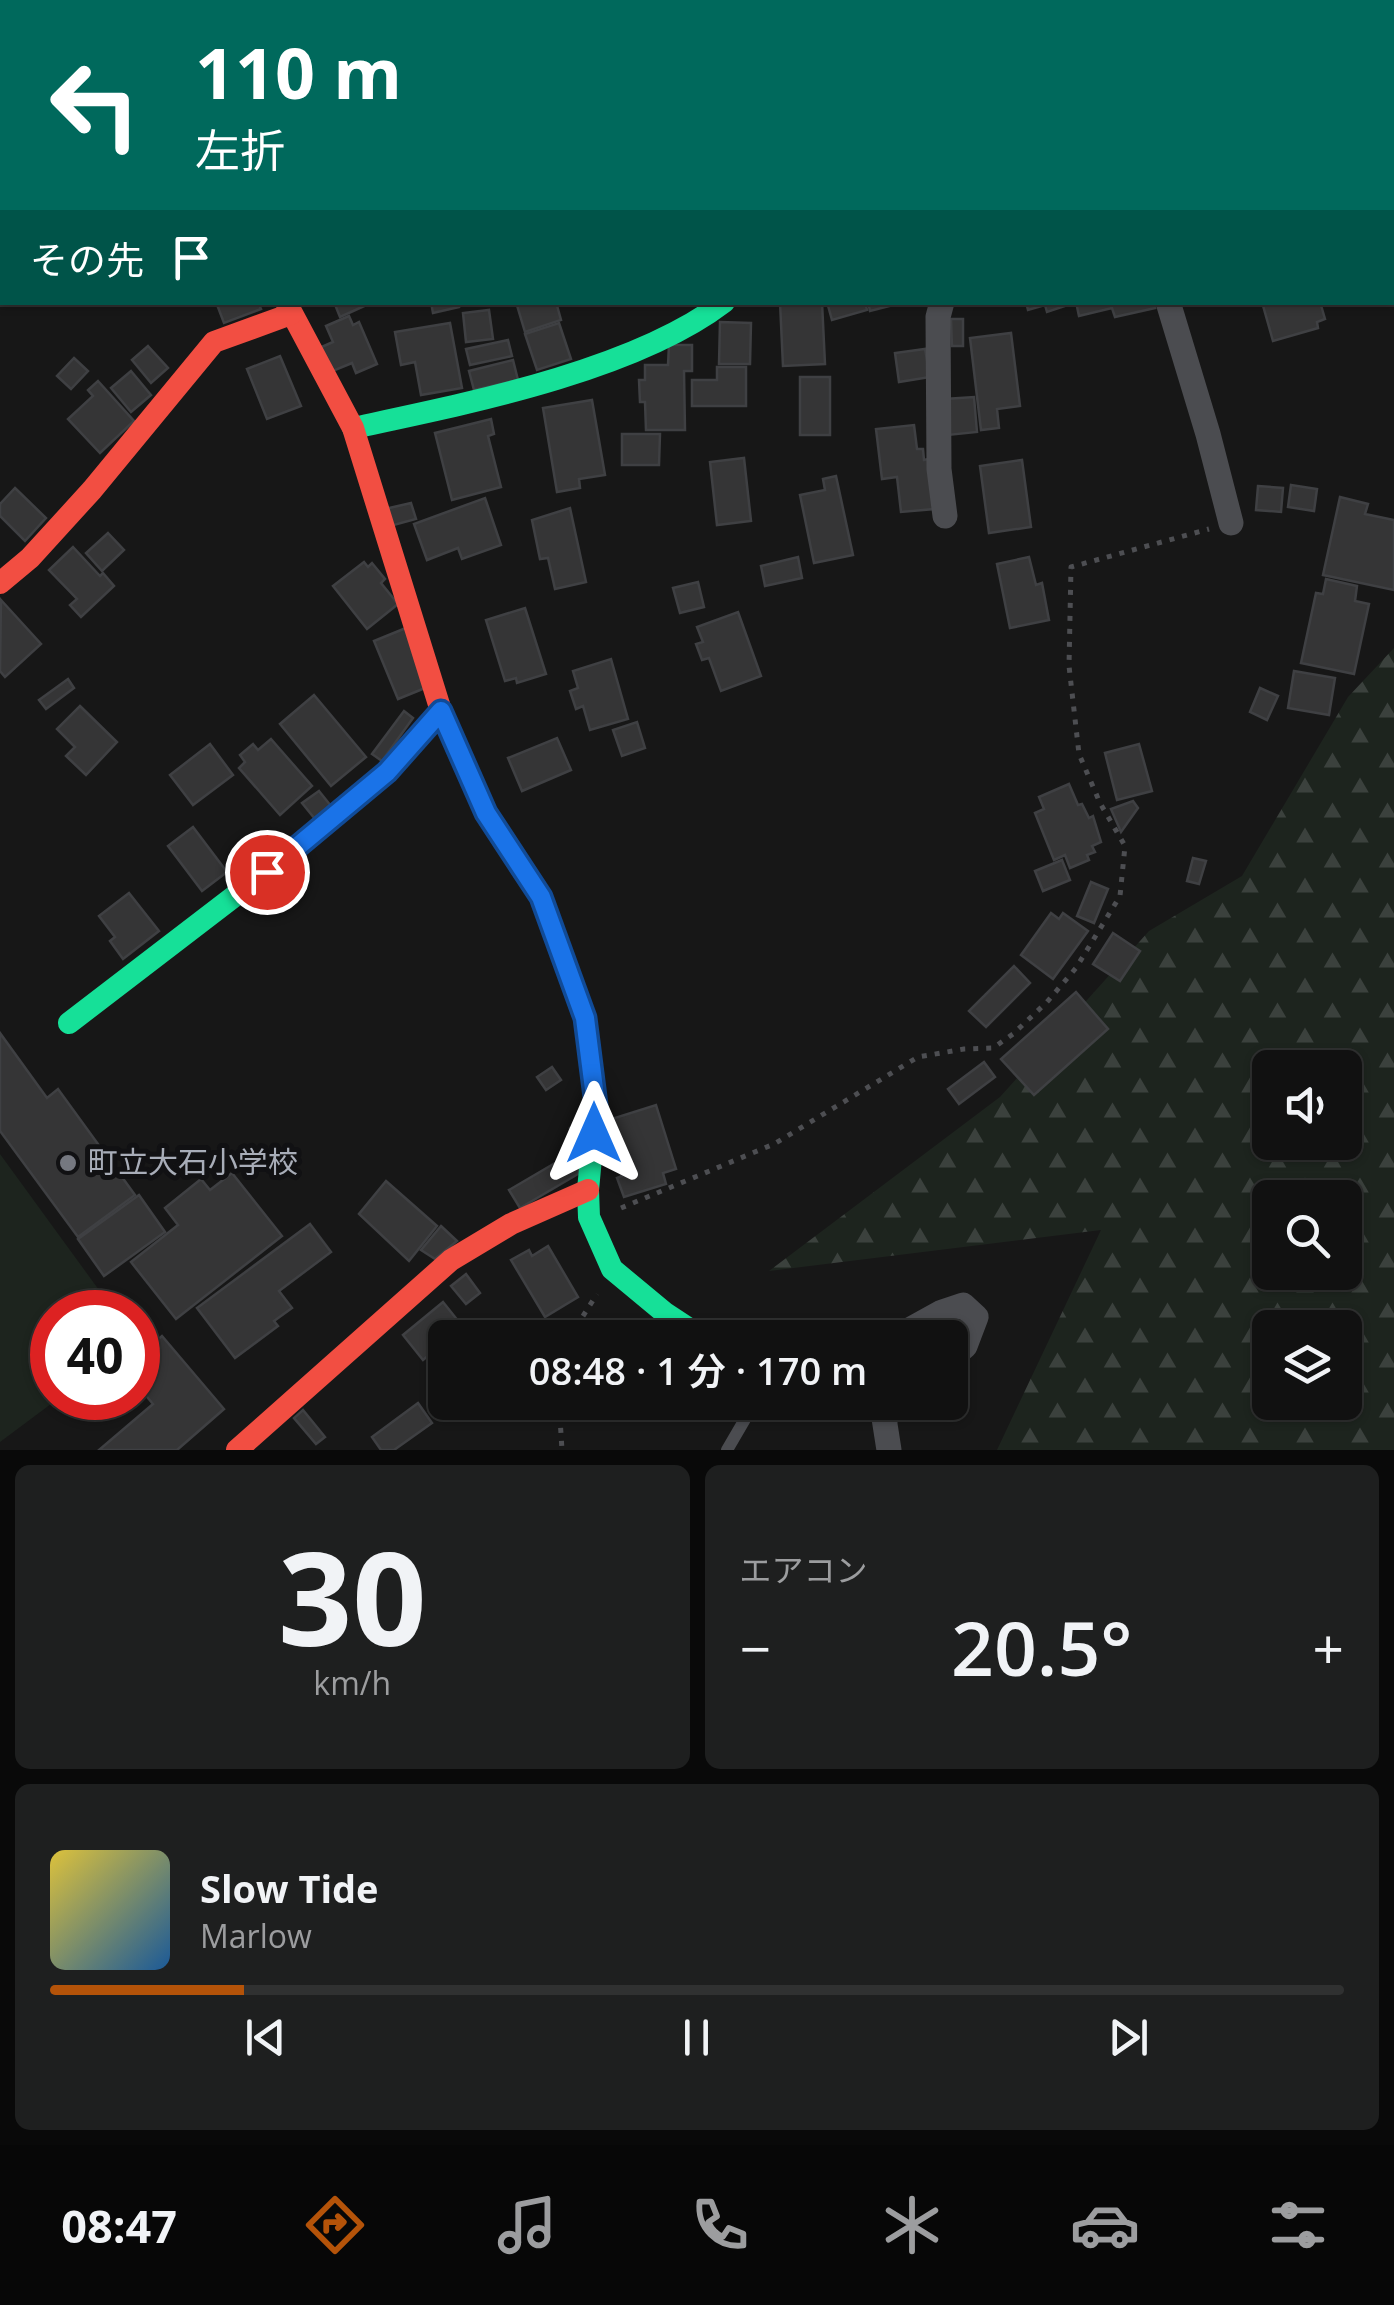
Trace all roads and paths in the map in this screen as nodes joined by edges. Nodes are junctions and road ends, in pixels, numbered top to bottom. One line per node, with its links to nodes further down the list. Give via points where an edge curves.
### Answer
1 (721, 305): 5 (street, via 628,354 448,408)
2 (941, 305): 6 (street, via 939,469)
3 (1169, 305): 7 (street)
4 (289, 308): 5 (street); 8 (street, via 214,342 92,490)
5 (353, 428): 9 (street)
6 (945, 516)
7 (1231, 523): 12 (path, via 1070,567 1068,666 1079,754 1125,846 1120,896 1047,1002 993,1048 918,1057 774,1144)
8 (0, 583)
9 (441, 711): 10 (street, via 387,772 292,852); 11 (street, via 486,813 541,897 585,1018 596,1105)
10 (69, 1023)
11 (588, 1190): 12 (street); 21 (street, via 451,1260)
12 (590, 1217): 13 (street)
13 (612, 1269): 14 (path); 15 (street)
14 (580, 1320)
15 (677, 1320)
16 (927, 1320): 17 (street, via 963,1306 976,1317)
17 (968, 1336)
18 (560, 1420): 22 (path)
19 (744, 1420): 23 (lane)
20 (884, 1420): 24 (street)
21 (237, 1450)
22 (562, 1450)
23 (727, 1450)
24 (889, 1450)

